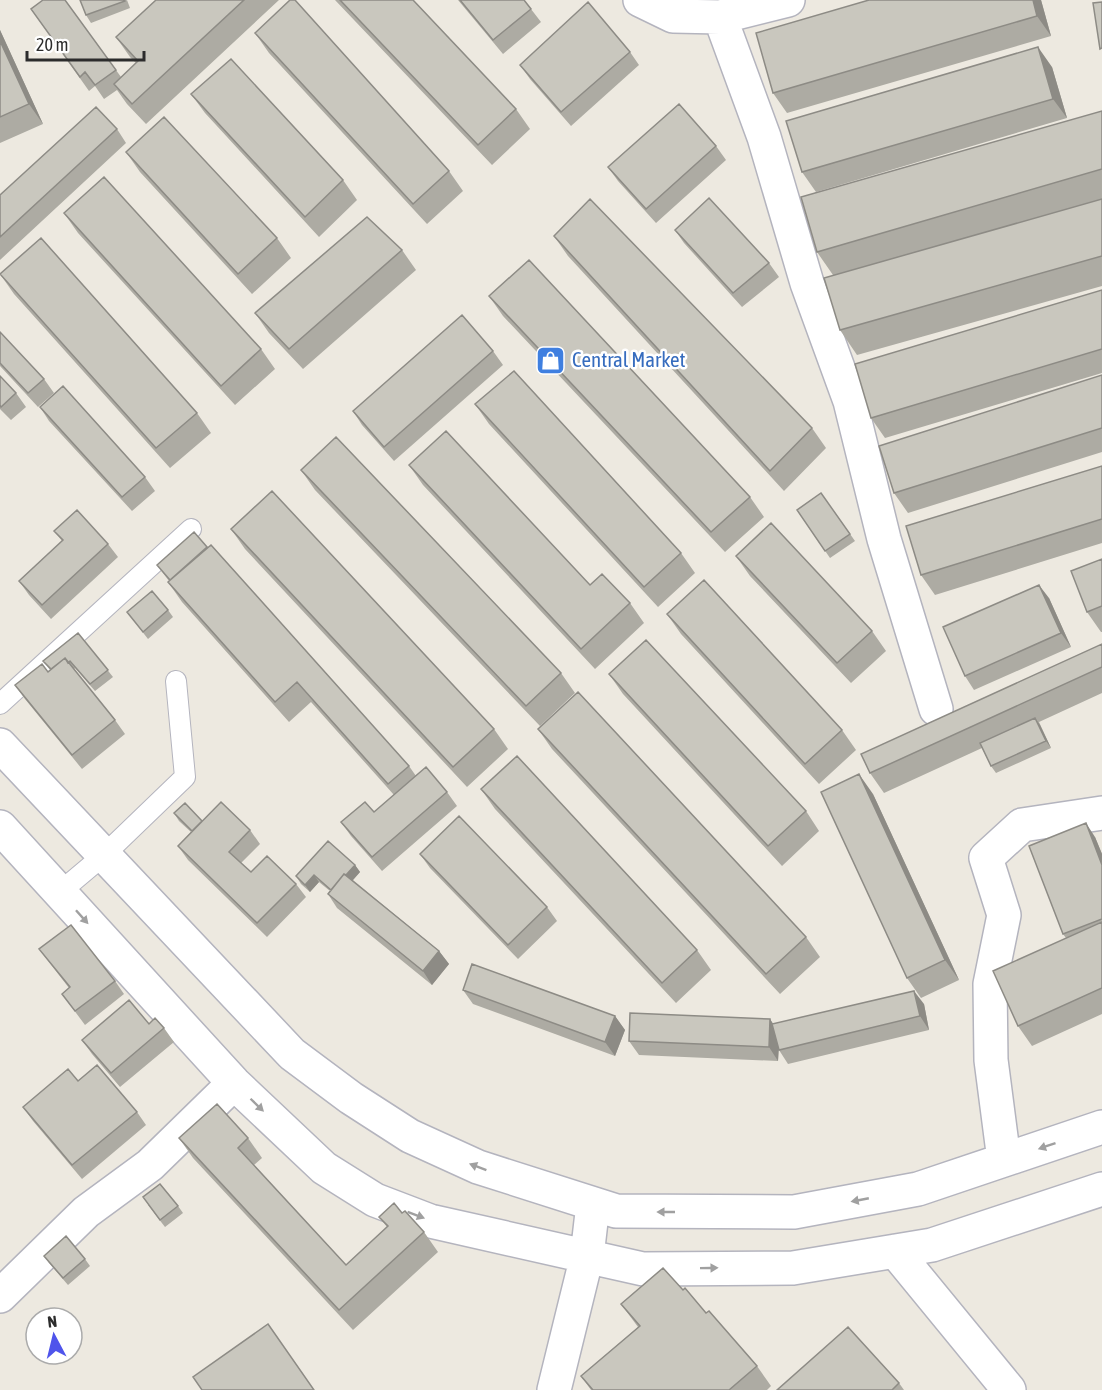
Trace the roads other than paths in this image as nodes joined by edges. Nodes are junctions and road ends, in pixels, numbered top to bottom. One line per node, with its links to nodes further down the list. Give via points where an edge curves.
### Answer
1 (640, 0): 3 (street, via 673,16)
2 (788, 0): 3 (street)
3 (720, 17): 7 (street, via 764,137 807,283 850,401 884,539)
4 (191, 529): 6 (lane)
5 (176, 681): 11 (lane, via 185,777)
6 (0, 704)
7 (936, 709)
8 (0, 745): 11 (street)
9 (1102, 813): 15 (street, via 1022,825 986,858 1004,915 990,984 992,1060)
10 (0, 827): 12 (street)
11 (104, 855): 12 (lane); 17 (street, one-way to 11, via 478,1167 410,1136 351,1098 292,1054)
12 (60, 892): 13 (street, one-way to 13)
13 (234, 1083): 19 (street, one-way to 19, via 324,1168 375,1200 430,1221); 20 (street, via 150,1165 86,1212)
14 (1102, 1126): 15 (street, one-way to 15)
15 (1004, 1160): 17 (street, one-way to 17, via 918,1189 794,1212 616,1211)
16 (1102, 1189): 18 (street, via 932,1245)
17 (593, 1204): 19 (street)
18 (895, 1251): 19 (street, one-way to 18, via 643,1269 793,1268); 22 (street)
19 (587, 1256): 21 (street)
20 (0, 1296)
21 (554, 1390)
22 (1009, 1390)

